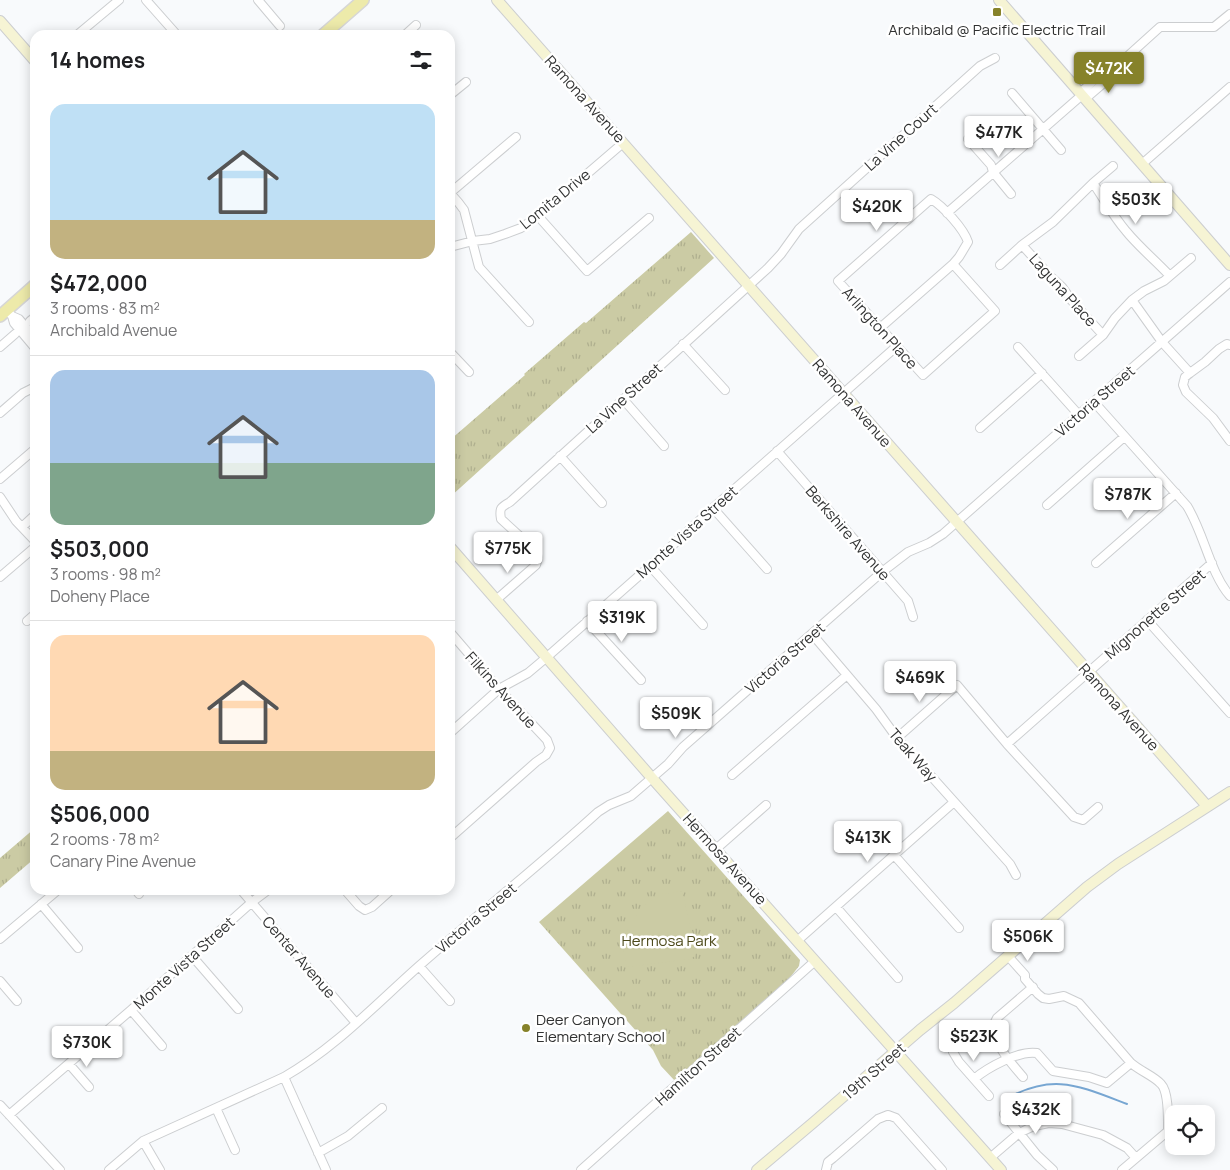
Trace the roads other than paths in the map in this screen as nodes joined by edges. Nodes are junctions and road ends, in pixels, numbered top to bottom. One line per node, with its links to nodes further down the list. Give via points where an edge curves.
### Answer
1 (119, 0): 11 (street)
2 (146, 0): 12 (street)
3 (258, 0): 10 (street)
4 (363, 0): 13 (main road)
5 (497, 0): 25 (street, Ramona Avenue)
6 (999, 0): 21 (street)
7 (1230, 14): 21 (street, via 1214,27 1160,27 1108,73 1106,81)
8 (0, 21): 15 (street)
9 (416, 25): 14 (street)
10 (280, 26)
11 (83, 30)
12 (173, 30)
13 (329, 30)
14 (410, 30)
15 (30, 55)
16 (995, 58): 46 (street, La Vine Court, via 980,66 805,223 781,254)
17 (466, 82): 19 (street)
18 (1230, 87): 27 (street)
19 (455, 91)
20 (1012, 93): 22 (street)
21 (1082, 95): 22 (street); 27 (street)
22 (1043, 130): 26 (street); 29 (street)
23 (516, 138): 31 (street)
24 (968, 139): 29 (street, via 991,165)
25 (624, 142): 35 (street, Lomita Drive); 46 (street, Ramona Avenue)
26 (1061, 150)
27 (1142, 164): 43 (street)
28 (1113, 166): 30 (street)
29 (993, 172): 32 (street); 34 (street)
30 (1093, 183): 38 (street, via 1058,217); 44 (street, via 1135,242)
31 (455, 189)
32 (1011, 194)
33 (455, 199): 37 (street, via 464,210)
34 (947, 213): 41 (street, via 968,242); 51 (street, Arlington Place, via 931,199 838,281)
35 (538, 216): 36 (street, via 587,271); 37 (street, Lomita Drive, via 521,228 490,239)
36 (649, 218)
37 (473, 241): 39 (street, Lomita Drive); 50 (street, via 479,267)
38 (1022, 245): 42 (street); 54 (street, Laguna Place)
39 (455, 246)
40 (1191, 258): 44 (street)
41 (953, 264): 51 (street); 59 (street, Arlington Place, via 995,311 923,375)
42 (1000, 265)
43 (1230, 265)
44 (1169, 275): 48 (street)
45 (1230, 282): 56 (street, Victoria Street)
46 (748, 285): 57 (street, La Vine Street); 69 (street, Ramona Avenue)
47 (30, 290): 49 (main road)
48 (1132, 300): 54 (street); 56 (street)
49 (6, 314): 52 (street, via 19,319); 55 (street)
50 (528, 322)
51 (880, 328): 59 (street, Arlington Place)
52 (30, 332)
53 (15, 334): 60 (street)
54 (1103, 335): 62 (street)
55 (30, 342)
56 (1162, 342): 66 (street); 71 (street, Victoria Street)
57 (683, 344): 68 (street); 70 (street, La Vine Street)
58 (1228, 344): 66 (street)
59 (897, 346): 69 (street, Monte Vista Street)
60 (0, 347)
61 (1018, 347): 65 (street)
62 (1079, 356)
63 (455, 357): 64 (street)
64 (469, 372)
65 (1042, 373): 73 (street); 74 (street)
66 (1190, 373): 76 (street, via 1183,386 1186,392 1213,418)
67 (30, 390): 72 (street)
68 (725, 390)
69 (844, 394): 78 (street, Monte Vista Street); 89 (street, Ramona Avenue)
70 (623, 400): 77 (street); 80 (street, La Vine Street)
71 (1094, 402): 73 (street, Victoria Street); 75 (street)
72 (0, 413)
73 (1079, 415): 89 (street, Victoria Street)
74 (980, 428)
75 (1124, 436): 82 (street); 85 (street)
76 (1230, 442)
77 (664, 446)
78 (777, 451): 86 (street, Monte Vista Street); 98 (street, Berkshire Avenue)
79 (30, 453): 81 (street)
80 (560, 456): 84 (street); 101 (street, La Vine Street, via 501,507 501,519 536,551 538,558 536,565)
81 (0, 479)
82 (1176, 493): 94 (street); 95 (street, via 1194,518)
83 (0, 497): 87 (street)
84 (602, 503)
85 (1046, 505)
86 (713, 508): 96 (street, Monte Vista Street); 97 (street)
87 (3, 509): 90 (street)
88 (30, 520): 90 (street)
89 (956, 522): 98 (street, Victoria Street, via 943,534 908,552); 111 (street, Ramona Avenue)
90 (22, 527): 91 (street)
91 (30, 536)
92 (30, 551): 99 (street)
93 (455, 553): 101 (street, Hermosa Avenue)
94 (1096, 563)
95 (1212, 564): 100 (street); 104 (street, Mignonette Street)
96 (650, 566): 106 (street, Monte Vista Street); 107 (street)
97 (767, 569)
98 (882, 572): 102 (street, Berkshire Avenue, via 908,602); 108 (street, Victoria Street)
99 (0, 577)
100 (1230, 596)
101 (496, 600): 110 (street, Hermosa Avenue)
102 (914, 617)
103 (30, 618): 105 (street)
104 (1147, 620): 111 (street, Mignonette Street); 115 (street)
105 (27, 621)
106 (587, 621): 110 (street, Monte Vista Street); 113 (street)
107 (703, 625)
108 (812, 634): 112 (street, Teak Way); 120 (street, Victoria Street)
109 (455, 638): 114 (street, Filkins Avenue)
110 (547, 657): 114 (street, Monte Vista Street, via 528,673); 120 (street, Hermosa Avenue)
111 (1088, 672): 118 (street, Mignonette Street); 124 (street, Ramona Avenue)
112 (847, 674): 117 (street, Teak Way); 119 (street)
113 (641, 680)
114 (499, 689): 116 (street, Monte Vista Street); 126 (street, Filkins Avenue, via 547,740 550,748 546,756)
115 (1230, 713)
116 (455, 728)
117 (897, 738): 118 (street, via 957,686); 122 (street, Teak Way)
118 (1008, 744): 125 (street, via 1074,817 1083,820)
119 (732, 775)
120 (652, 778): 127 (street, Hermosa Avenue); 145 (street, Victoria Street, via 631,796 598,812)
121 (1230, 792): 124 (street, 19th Street)
122 (954, 802): 128 (street); 129 (street, Teak Way, via 1010,864)
123 (766, 806): 127 (street)
124 (1207, 806): 143 (street, 19th Street, via 1087,886)
125 (1098, 807)
126 (455, 834)
127 (716, 849): 140 (street, Hermosa Avenue)
128 (894, 855): 137 (street); 138 (street)
129 (1016, 875)
130 (52, 895): 136 (street)
131 (246, 895): 135 (street, Center Avenue)
132 (261, 895): 135 (street, Monte Vista Street)
133 (349, 895): 134 (street, via 365,910)
134 (385, 895)
135 (252, 902): 142 (street, Monte Vista Street); 153 (street, Center Avenue)
136 (41, 904): 139 (street); 141 (street)
137 (836, 906): 140 (street); 146 (street)
138 (959, 928)
139 (0, 938)
140 (797, 941): 144 (street, Hermosa Avenue)
141 (78, 948)
142 (192, 956): 151 (street); 152 (street, Monte Vista Street)
143 (1006, 957): 148 (street, via 1025,975); 156 (street, 19th Street)
144 (815, 961): 156 (street, Hermosa Avenue); 182 (street, Hamilton Street)
145 (419, 966): 150 (street); 153 (street, Victoria Street)
146 (898, 978)
147 (0, 981): 149 (street)
148 (1032, 987): 157 (street, via 997,1018 992,1028 994,1038); 158 (street, via 1043,998 1064,996 1079,1003)
149 (17, 1001)
150 (450, 1001)
151 (238, 1009)
152 (131, 1010): 155 (street); 159 (street, Monte Vista Street)
153 (356, 1023): 160 (street, Victoria Street, via 316,1057)
154 (949, 1033): 162 (street, via 953,1052)
155 (162, 1046)
156 (896, 1052): 174 (street, Hermosa Avenue); 176 (street, 19th Street)
157 (1009, 1059): 158 (street, via 1037,1053 1053,1071 1089,1076 1107,1083); 161 (street); 162 (street)
158 (1131, 1063): 175 (street, via 1162,1084 1166,1095 1168,1131)
159 (69, 1064): 163 (street); 169 (street, Monte Vista Street)
160 (284, 1077): 166 (street, Victoria Street); 173 (street)
161 (1023, 1077)
162 (974, 1079): 164 (street)
163 (89, 1087)
164 (989, 1096)
165 (0, 1105): 169 (street)
166 (216, 1108): 171 (street, Victoria Street); 172 (street)
167 (382, 1108): 173 (street, via 348,1136)
168 (1004, 1114): 170 (street)
169 (9, 1115): 178 (street)
170 (1019, 1133): 174 (street); 175 (street, via 1048,1123 1062,1124 1103,1135 1127,1148); 185 (street)
171 (143, 1141): 179 (street, Victoria Street); 180 (street)
172 (235, 1150)
173 (318, 1153): 181 (street)
174 (990, 1158): 184 (street, Hermosa Avenue)
175 (1136, 1158): 186 (street)
176 (760, 1169)
177 (826, 1169): 183 (street, via 832,1158 878,1119 888,1115 896,1118)
178 (60, 1170)
179 (109, 1170)
180 (160, 1170)
181 (326, 1170)
182 (582, 1170)
183 (942, 1170)
184 (1001, 1170)
185 (1053, 1170)
186 (1122, 1170)

